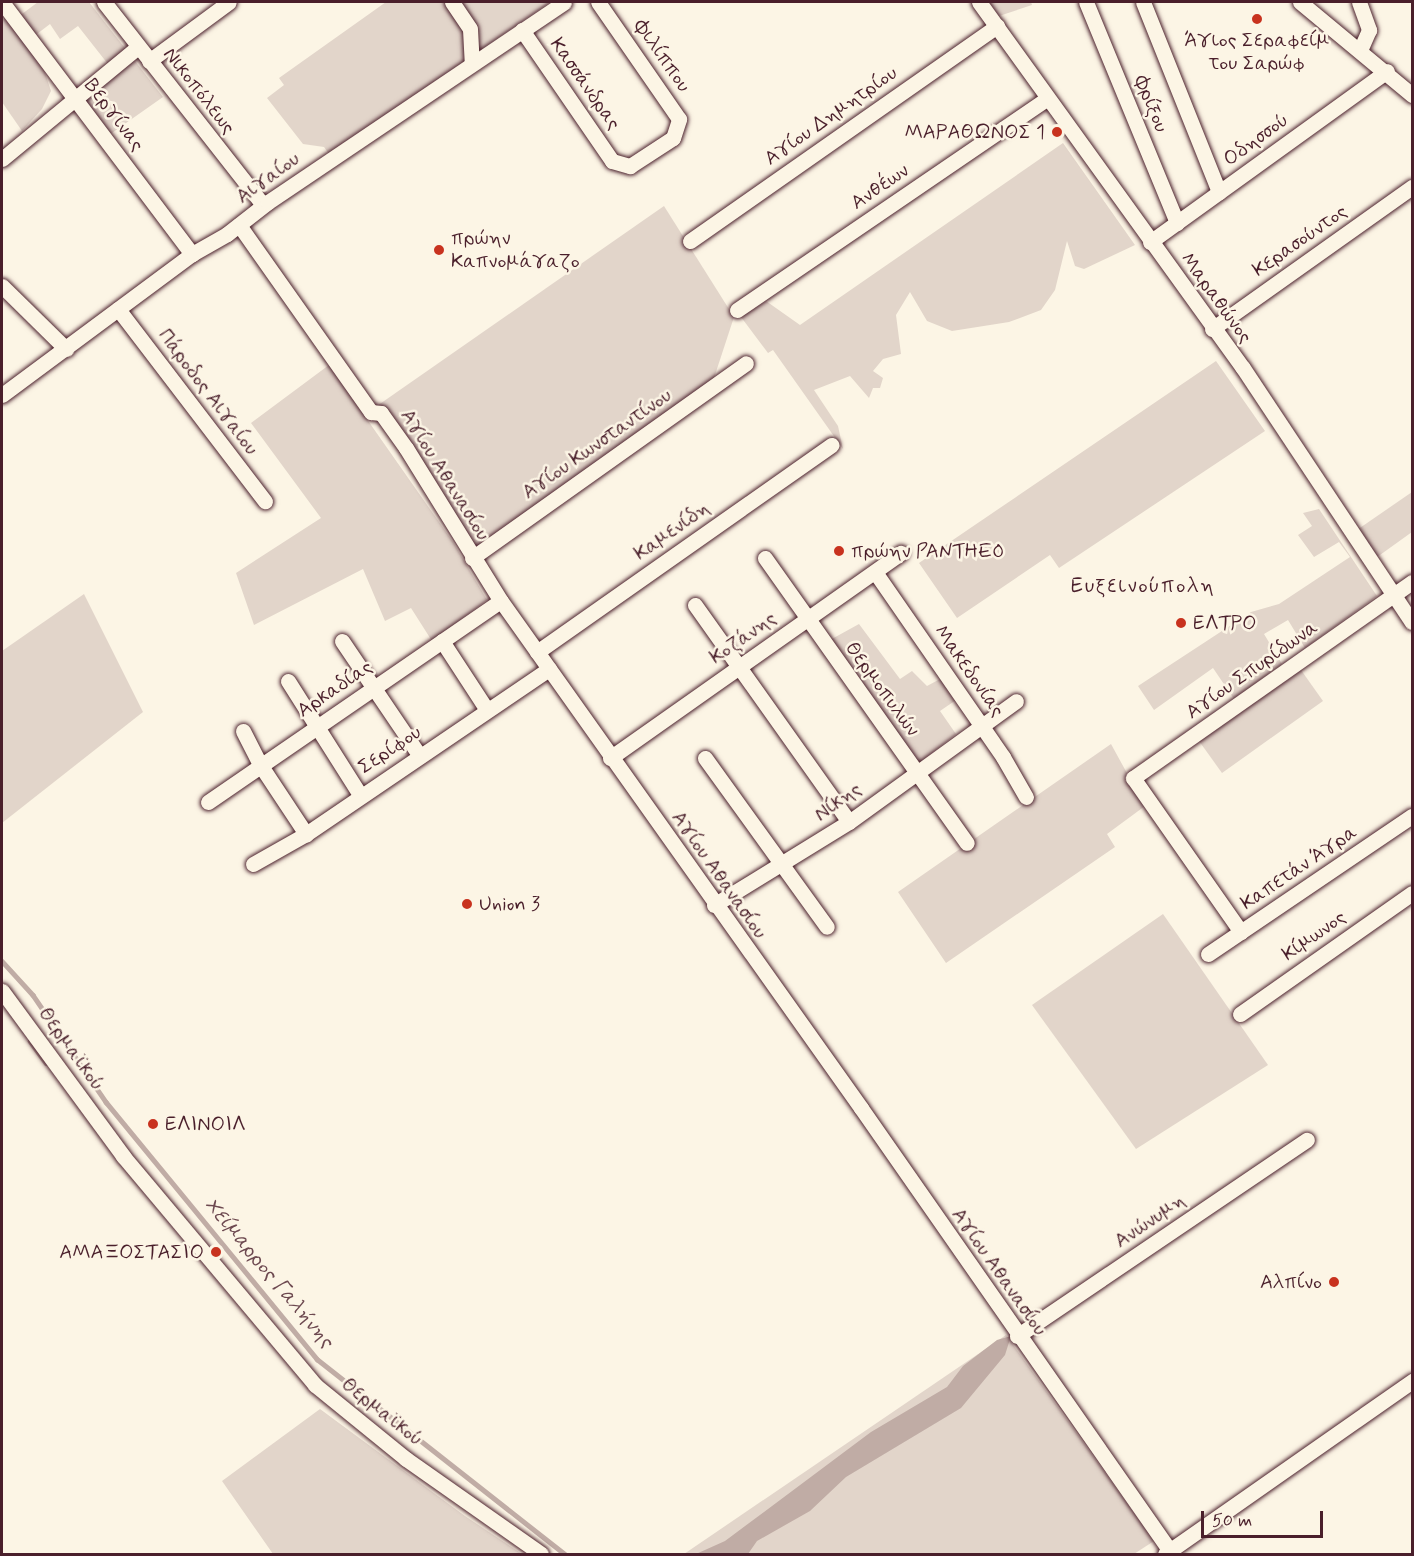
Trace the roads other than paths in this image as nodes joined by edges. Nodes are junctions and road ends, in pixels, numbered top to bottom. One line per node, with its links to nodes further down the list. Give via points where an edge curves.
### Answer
1 (104, 2): 14 (street, Νικοπόλεως)
2 (229, 2): 16 (street)
3 (452, 2): 17 (street, via 470,29)
4 (564, 2): 13 (street, Αιγαίου)
5 (598, 2): 23 (street, Φιλίππου, via 677,115 680,125 673,138 635,165 625,167)
6 (979, 2): 12 (street, Μαραθώνος)
7 (1086, 2): 27 (street, Φρίξου)
8 (1143, 2): 25 (street)
9 (1300, 2): 15 (street)
10 (1359, 2): 15 (street, via 1369,30)
11 (3, 7): 20 (street, Βεργίνας)
12 (997, 26): 21 (street, Μαραθώνος); 29 (street, Αγίου Δημητρίου)
13 (522, 30): 17 (street, Αιγαίου); 23 (street, Κασσάνδρας)
14 (138, 47): 16 (street, Νικοπόλεως); 20 (street)
15 (1360, 50): 18 (street)
16 (149, 61): 26 (street, Νικοπόλεως)
17 (472, 63): 26 (street, Αιγαίου)
18 (1387, 71): 19 (street); 25 (street, Οδησσού)
19 (1413, 95)
20 (75, 97): 22 (street); 31 (street, Βεργίνας)
21 (1048, 98): 30 (street, Μαραθώνος); 34 (street, Ανθέων)
22 (2, 159)
23 (612, 161)
24 (1413, 188): 35 (street, Κερασούντος)
25 (1220, 192): 27 (street, Οδησσού)
26 (263, 205): 28 (street, Αιγαίου)
27 (1177, 223): 30 (street, Οδησσού)
28 (239, 225): 31 (street, Αιγαίου); 42 (street, Αγίου Αθανασίου, via 370,412 381,412)
29 (690, 241)
30 (1150, 242): 35 (street, Μαραθώνος)
31 (192, 254): 33 (street, Αιγαίου)
32 (2, 286): 36 (street)
33 (118, 309): 36 (street, Αιγαίου); 40 (street, Πάροδος Αιγαίου)
34 (737, 310)
35 (1212, 329): 46 (street, Μαραθώνος, via 1355,531)
36 (66, 350): 38 (street, Αιγαίου)
37 (746, 363): 42 (street, Αγίου Κωνσταντίνου)
38 (2, 395)
39 (831, 445): 53 (street, Καμενίδη)
40 (265, 501)
41 (901, 553): 44 (street, Κοζάνης)
42 (472, 558): 47 (street, Αγίου Αθανασίου)
43 (765, 558): 49 (street, Θερμοπυλών)
44 (874, 572): 49 (street, Κοζάνης); 61 (street, Μακεδονίας)
45 (1413, 582): 46 (street, Αγίου Σπυρίδωνα)
46 (1394, 595): 50 (street, Μαραθώνος); 80 (street, Αγίου Σπυρίδωνα, via 1133,778)
47 (501, 602): 52 (street, Αρκαδίας); 53 (street, Αγίου Αθανασίου)
48 (696, 605): 54 (street)
49 (807, 620): 54 (street, Κοζάνης); 67 (street, Θερμοπυλών)
50 (1413, 622)
51 (342, 641): 57 (street)
52 (442, 641): 57 (street, Αρκαδίας); 59 (street)
53 (537, 652): 55 (street, Αγίου Αθανασίου)
54 (740, 667): 64 (street, Κοζάνης); 72 (street)
55 (549, 669): 59 (street, Σερίφου); 64 (street, Αγίου Αθανασίου)
56 (288, 681): 60 (street)
57 (374, 687): 60 (street, Αρκαδίας); 63 (street)
58 (1016, 701): 61 (street, Νίκης)
59 (487, 710): 63 (street, Σερίφου)
60 (316, 726): 66 (street, Αρκαδίας); 68 (street)
61 (981, 726): 67 (street, Νίκης); 69 (street, Μακεδονίας)
62 (243, 731): 66 (street)
63 (420, 756): 68 (street, Σερίφου)
64 (610, 758): 78 (street, Αγίου Αθανασίου)
65 (705, 758): 76 (street)
66 (261, 766): 70 (street, Αρκαδίας); 73 (street)
67 (916, 772): 72 (street, Νίκης); 74 (street, Θερμοπυλών)
68 (360, 795): 73 (street, Σερίφου)
69 (1026, 797)
70 (208, 801)
71 (1413, 816): 80 (street, Καπετάν Άγρα)
72 (849, 822): 76 (street, Νίκης)
73 (306, 834): 75 (street, Σερίφου)
74 (967, 843)
75 (253, 864)
76 (782, 865): 78 (street, Νίκης); 79 (street)
77 (1413, 893): 83 (street, Κίμωνος)
78 (714, 905): 85 (street, Αγίου Αθανασίου, via 861,1108)
79 (827, 927)
80 (1242, 932): 81 (street, Καπετάν Άγρα)
81 (1208, 954)
82 (2, 991): 88 (street, Θερμαϊκού, via 123,1156 315,1385 406,1459)
83 (1239, 1014)
84 (1307, 1140): 85 (street, Ανώνυμη)
85 (1017, 1336): 87 (street, Αγίου Αθανασίου)
86 (1413, 1381): 87 (street)
87 (1167, 1553)
88 (542, 1554)

